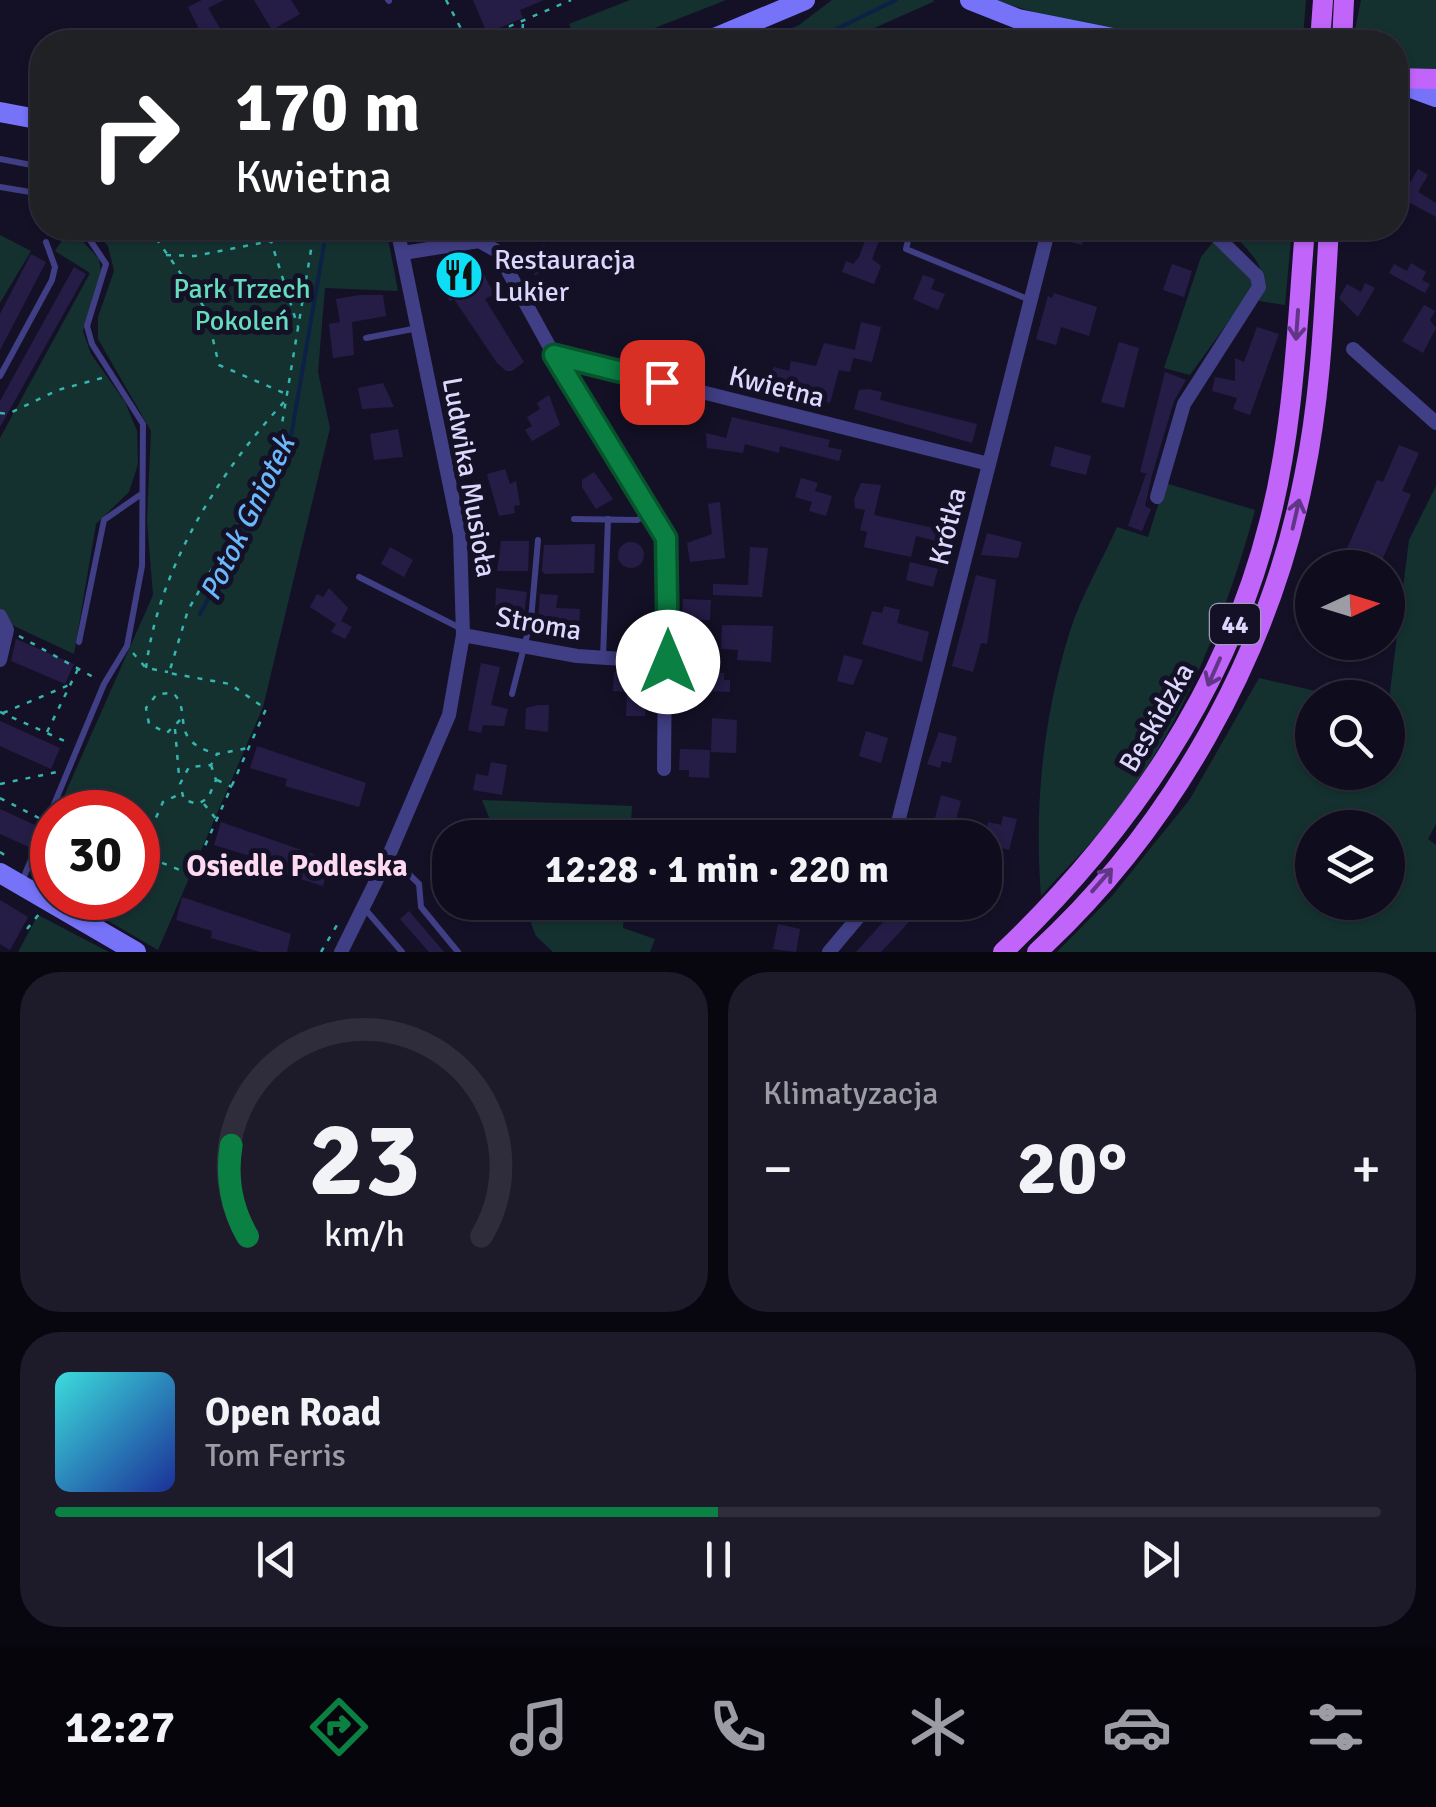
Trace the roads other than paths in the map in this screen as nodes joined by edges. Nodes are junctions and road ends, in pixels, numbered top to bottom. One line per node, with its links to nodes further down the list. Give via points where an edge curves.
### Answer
1 (805, 0): 5 (street)
2 (970, 0): 6 (street)
3 (1323, 0): 7 (main road)
4 (1348, 0): 8 (main road)
5 (734, 30)
6 (1061, 30)
7 (1321, 30)
8 (1343, 30)
9 (1436, 79): 10 (main road)
10 (1408, 80)
11 (1408, 85): 12 (street)
12 (1436, 97)
13 (0, 112): 14 (street)
14 (30, 118)
15 (0, 159): 16 (lane)
16 (30, 165)
17 (0, 187): 18 (lane)
18 (30, 192)
19 (90, 240): 38 (lane, via 106,264 88,326 92,344 143,424)
20 (401, 240): 29 (street, Ludwika Musioła)
21 (491, 240): 28 (lane)
22 (909, 240): 30 (lane, via 906,249)
23 (1046, 240): 30 (street, Krótka)
24 (1220, 240): 39 (street, via 1257,276 1259,287 1184,404)
25 (1304, 240): 65 (main road, Beskidzka / 44, one-way to 65, via 1285,444 1241,611 1152,783)
26 (1329, 240): 66 (main road, Beskidzka / 44, one-way to 26, via 1147,828 1227,700 1257,633 1304,477)
27 (46, 242): 35 (lane, via 52,280)
28 (490, 244): 29 (street); 34 (street)
29 (404, 253): 31 (street, Ludwika Musioła)
30 (1030, 300): 37 (street, Krótka)
31 (418, 328): 32 (lane); 46 (street, Ludwika Musioła, via 460,535)
32 (366, 338)
33 (1352, 349): 36 (street)
34 (554, 355): 37 (street, Kwietna); 40 (street)
35 (0, 376)
36 (1436, 423)
37 (988, 464): 54 (street, Krótka)
38 (141, 494): 47 (lane, via 104,520); 57 (lane, via 142,566 128,646 104,684)
39 (1157, 497)
40 (651, 514): 42 (lane); 51 (street, via 668,546)
41 (574, 520): 42 (lane)
42 (608, 520): 49 (lane)
43 (538, 540): 48 (lane)
44 (359, 577): 46 (lane)
45 (4, 623): 50 (street)
46 (463, 632): 48 (street, Stroma); 55 (street, Ludwika Musioła, via 449,716)
47 (80, 642)
48 (525, 647): 49 (street, Stroma); 52 (lane)
49 (603, 658): 51 (street, Stroma)
50 (0, 660)
51 (668, 662): 53 (street)
52 (512, 694)
53 (664, 769)
54 (899, 820)
55 (389, 856): 58 (street, Ludwika Musioła); 63 (lane, via 419,884 421,907)
56 (0, 873): 57 (street)
57 (21, 885): 60 (street)
58 (365, 908): 61 (street, Ludwika Musioła); 62 (lane)
59 (856, 920): 64 (street)
60 (136, 952)
61 (341, 952)
62 (402, 952)
63 (458, 952)
64 (829, 952)
65 (1004, 952)
66 (1037, 952)

